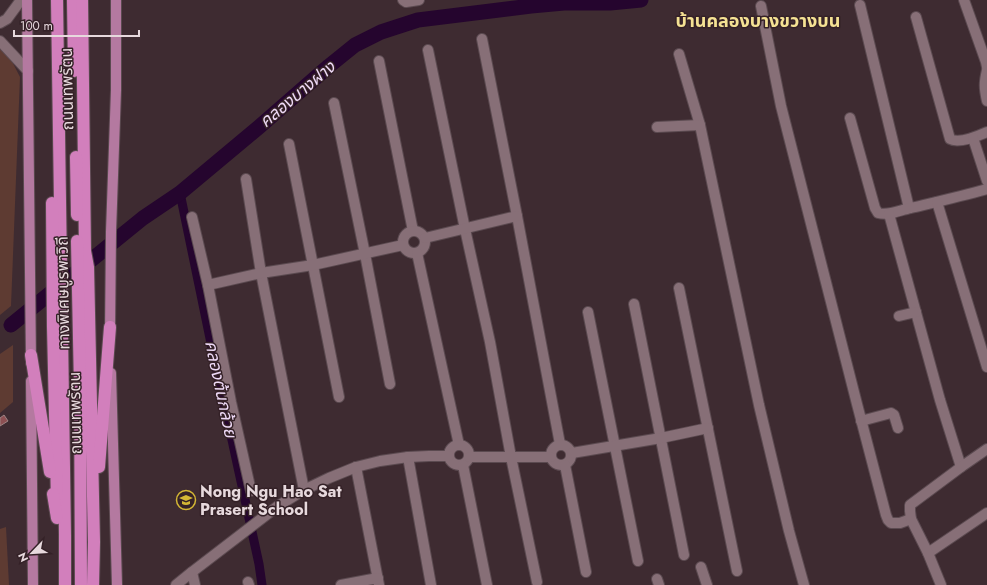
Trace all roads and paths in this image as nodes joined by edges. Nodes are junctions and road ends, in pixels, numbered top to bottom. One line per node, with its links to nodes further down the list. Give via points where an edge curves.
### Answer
1 (21, 0): 14 (street, via 7,19)
2 (27, 0): 21 (main road)
3 (51, 0): 77 (highway, ถนนเทพรัตน, via 52,276)
4 (57, 0): 91 (highway, ทางพิเศษบูรพาวิถี)
5 (72, 0): 92 (highway, ทางพิเศษบูรพาวิถี, via 80,387)
6 (82, 0): 79 (highway, ถนนเทพรัตน, via 85,251 88,267)
7 (116, 0): 52 (main road)
8 (403, 0): 9 (street)
9 (419, 0)
10 (964, 0): 20 (street)
11 (860, 5): 34 (street)
12 (761, 6): 57 (street, via 781,106)
13 (916, 17): 28 (street, via 949,138 953,141)
14 (0, 23)
15 (482, 39): 36 (street)
16 (0, 41): 21 (street)
17 (428, 50): 38 (street)
18 (679, 54): 25 (street)
19 (379, 60): 39 (street)
20 (987, 68): 22 (street, via 984,88)
21 (28, 71): 53 (main road)
22 (987, 101)
23 (334, 103): 43 (street)
24 (850, 118): 35 (street, via 876,211 879,214)
25 (700, 125): 26 (street); 101 (street, via 760,405)
26 (657, 127)
27 (987, 132): 28 (street)
28 (973, 138): 31 (street)
29 (289, 144): 44 (street)
30 (246, 178): 45 (street)
31 (987, 181)
32 (987, 189): 33 (street)
33 (937, 202): 34 (street); 54 (street)
34 (909, 208): 35 (street)
35 (889, 214): 50 (street)
36 (517, 216): 38 (street); 61 (street)
37 (192, 217): 46 (street)
38 (465, 229): 40 (street); 68 (street, via 490,342)
39 (413, 231): 40 (street); 41 (street, via 406,234)
40 (425, 238): 42 (street, via 425,246)
41 (403, 245): 42 (street, via 410,253); 43 (street)
42 (417, 253): 62 (street)
43 (365, 254): 44 (street); 55 (street)
44 (313, 265): 45 (street); 56 (street)
45 (261, 273): 46 (street); 74 (street)
46 (208, 285): 75 (street)
47 (679, 288): 58 (street)
48 (634, 304): 60 (street)
49 (588, 312): 63 (street)
50 (916, 312): 51 (street); 73 (street)
51 (899, 316)
52 (110, 327): 79 (highway); 94 (main road)
53 (31, 354): 77 (highway); 89 (main road)
54 (987, 367)
55 (390, 384)
56 (339, 397)
57 (861, 421): 59 (street, via 891,413); 78 (street, via 888,520 900,523)
58 (708, 428): 60 (street); 84 (street)
59 (898, 428)
60 (661, 438): 63 (street); 81 (street)
61 (560, 444): 65 (street, via 569,447); 69 (street, via 554,448)
62 (459, 445): 66 (street, via 453,447); 70 (street, via 469,453)
63 (615, 446): 65 (street); 82 (street)
64 (987, 449): 73 (street)
65 (572, 453): 71 (street, via 571,460)
66 (449, 456): 67 (street); 70 (street, via 454,465 460,466)
67 (408, 457): 72 (street); 98 (street)
68 (511, 457): 69 (street); 70 (street); 88 (street)
69 (551, 457): 71 (street, via 558,465)
70 (466, 461): 99 (street)
71 (565, 465): 86 (street)
72 (356, 467): 74 (street); 87 (street)
73 (960, 467): 78 (street, via 910,505)
74 (304, 490): 85 (street, via 273,510)
75 (252, 491)
76 (987, 513): 80 (street)
77 (57, 518): 90 (highway, ถนนเทพรัตน)
78 (911, 519): 80 (street)
79 (94, 542): 93 (highway, ถนนเทพรัตน)
80 (928, 553): 102 (street)
81 (684, 554)
82 (638, 561)
83 (701, 567): 100 (street)
84 (737, 571)
85 (192, 572): 95 (street); 96 (street)
86 (586, 572)
87 (378, 581): 97 (street)
88 (537, 582)
89 (33, 585)
90 (57, 585)
91 (65, 585)
92 (81, 585)
93 (93, 585)
94 (117, 585)
95 (176, 585)
96 (195, 585)
97 (341, 585)
98 (432, 585)
99 (487, 585)
100 (707, 585)
101 (804, 585)
102 (941, 585)

